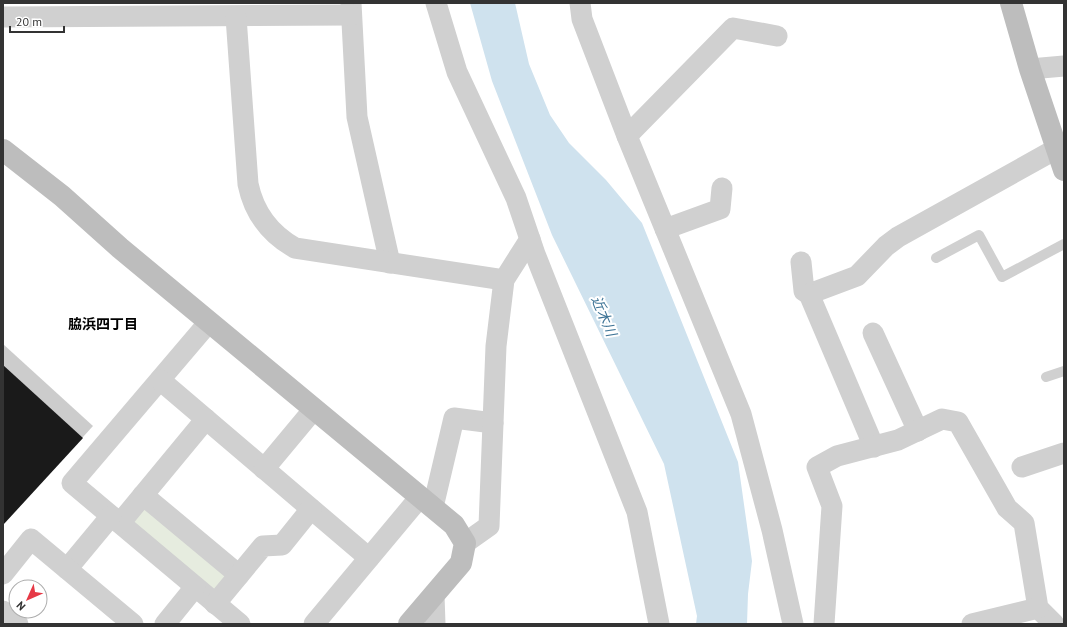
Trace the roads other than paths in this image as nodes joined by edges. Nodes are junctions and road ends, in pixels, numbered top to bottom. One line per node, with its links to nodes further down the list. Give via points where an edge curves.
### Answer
1 (436, 3): 16 (street, via 457,72 516,198)
2 (580, 3): 10 (street, via 582,19)
3 (1011, 3): 9 (street)
4 (351, 9): 6 (street); 20 (street, via 357,117)
5 (3, 17): 6 (street)
6 (236, 17): 20 (street, via 248,184 251,199 261,218 272,233 295,248)
7 (777, 36): 10 (street, via 733,28)
8 (1064, 66): 9 (street)
9 (1030, 69): 11 (street)
10 (627, 136): 15 (street)
11 (1056, 149): 13 (street); 22 (street, via 898,237 857,276)
12 (3, 150): 23 (street, via 62,196)
13 (1064, 170)
14 (722, 188): 15 (street, via 720,209)
15 (665, 230): 58 (street, via 741,414 772,530)
16 (530, 239): 21 (street); 57 (street, via 637,512)
17 (1064, 244): 18 (lane, via 1002,277 979,235)
18 (936, 258)
19 (801, 262): 22 (street, via 804,291)
20 (390, 263): 21 (street)
21 (504, 280): 30 (street, via 496,346)
22 (809, 294): 32 (street)
23 (210, 322): 27 (street); 28 (street)
24 (873, 333): 31 (street)
25 (1064, 371): 26 (lane)
26 (1046, 377)
27 (160, 380): 29 (street); 39 (street, via 72,483)
28 (314, 409): 35 (street); 37 (street)
29 (206, 419): 35 (street); 36 (street)
30 (493, 423): 37 (street, via 454,418); 40 (street, via 489,526)
31 (918, 431): 32 (street); 48 (street, via 942,420 958,422 1007,508 1024,523)
32 (874, 447): 59 (street, via 837,456 817,467 832,506)
33 (1064, 453): 34 (street)
34 (1022, 468)
35 (264, 469): 38 (street)
36 (143, 495): 39 (street); 44 (street)
37 (427, 502): 40 (street, via 454,525); 41 (street)
38 (311, 509): 41 (street); 44 (street, via 282,545 263,546)
39 (115, 520): 42 (street); 45 (street)
40 (466, 543): 46 (street, via 461,563)
41 (369, 558): 54 (street)
42 (67, 569): 43 (street, via 31,539); 51 (street)
43 (3, 574)
44 (239, 575): 47 (street)
45 (195, 588): 47 (street); 52 (street)
46 (434, 595): 55 (street); 56 (street)
47 (215, 604): 53 (street)
48 (1038, 608): 60 (street); 61 (street)
49 (3, 611): 50 (street)
50 (18, 624)
51 (133, 624)
52 (165, 624)
53 (240, 624)
54 (314, 624)
55 (409, 624)
56 (435, 624)
57 (659, 624)
58 (793, 624)
59 (824, 624)
60 (972, 624)
61 (1054, 624)

